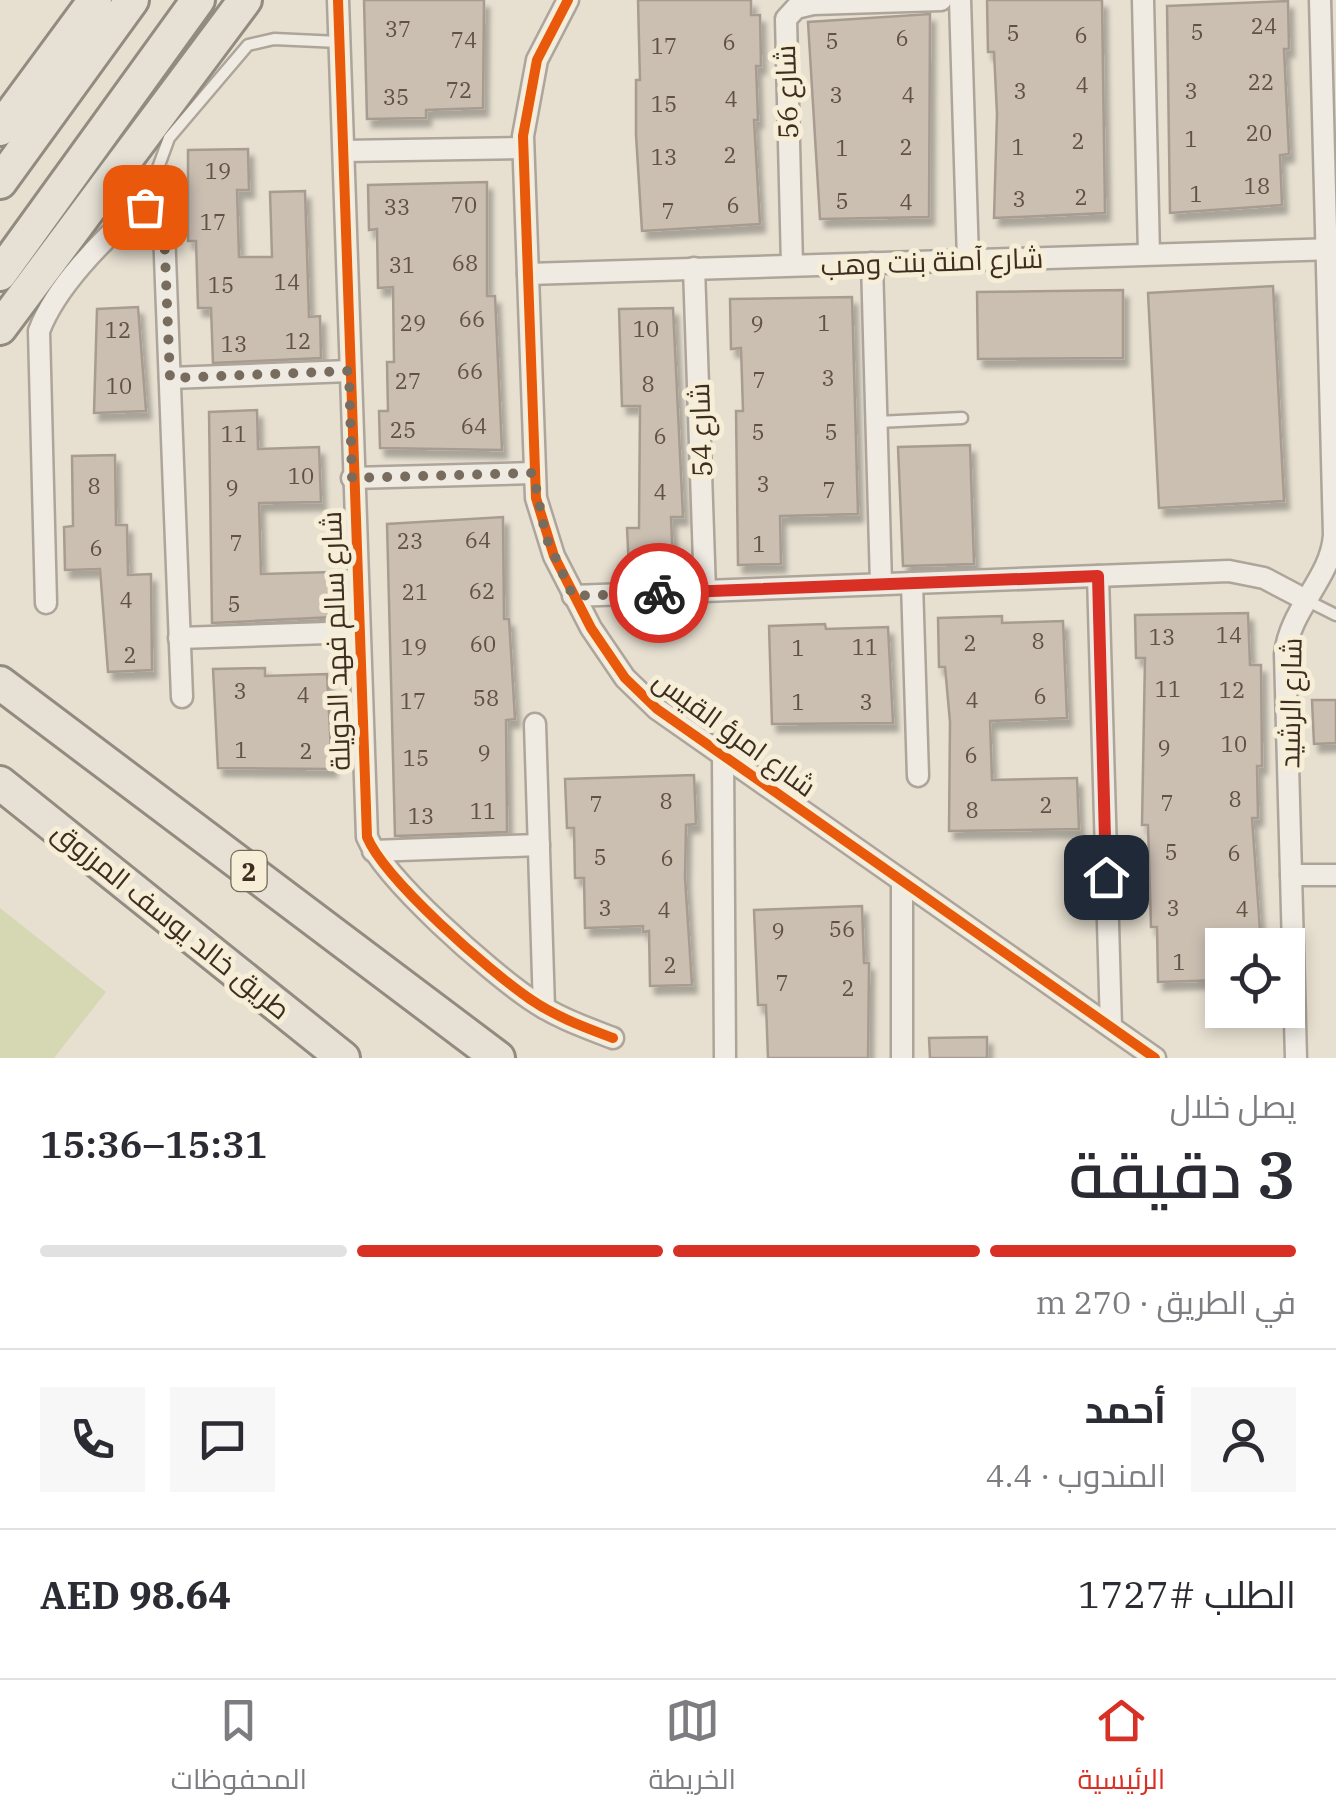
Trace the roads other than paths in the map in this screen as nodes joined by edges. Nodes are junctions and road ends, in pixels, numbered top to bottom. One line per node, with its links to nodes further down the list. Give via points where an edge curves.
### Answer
1 (95, 0): 13 (main road)
2 (132, 0): 16 (main road)
3 (198, 0): 24 (main road)
4 (245, 0): 26 (main road)
5 (338, 0): 12 (street, شارع سالم فهد الدويلة)
6 (568, 0): 14 (street, شارع امرؤ القيس, via 532,77)
7 (941, 0): 11 (street, شارع 56)
8 (960, 0): 20 (street)
9 (1143, 0): 19 (street)
10 (1320, 0): 18 (street, شارع الرشيد)
11 (800, 3): 22 (street, شارع 56, via 784,30)
12 (340, 42): 15 (street, شارع سالم فهد الدويلة); 17 (lane, via 274,39 248,45 170,138 158,168)
13 (0, 128)
14 (523, 148): 15 (street); 25 (street, شارع امرؤ القيس)
15 (344, 151): 27 (street, شارع سالم فهد الدويلة)
16 (0, 182)
17 (154, 208): 28 (street, via 164,230); 39 (street, via 137,209 122,222 51,305 39,331)
18 (1331, 249): 19 (street, شارع آمنة بنت وهب); 38 (street, شارع الرشيد, via 1333,546)
19 (1149, 254): 20 (street, شارع آمنة بنت وهب)
20 (968, 260): 21 (street, شارع آمنة بنت وهب)
21 (872, 263): 22 (street, شارع آمنة بنت وهب); 30 (street)
22 (792, 265): 23 (street, شارع آمنة بنت وهب)
23 (694, 268): 25 (street, شارع آمنة بنت وهب); 36 (street, شارع 54)
24 (0, 274)
25 (528, 274): 31 (street, شارع امرؤ القيس)
26 (0, 328)
27 (349, 371): 28 (street); 32 (street, شارع سالم فهد الدويلة)
28 (170, 378): 42 (street)
29 (962, 418): 30 (lane)
30 (876, 422): 35 (street)
31 (533, 473): 32 (street, شارع سالم فهد الدويلة); 37 (street, شارع امرؤ القيس, via 546,537)
32 (352, 478): 41 (street, شارع سالم فهد الدويلة)
33 (1098, 576): 34 (street); 38 (street, via 1248,573); 57 (street)
34 (912, 583): 35 (street); 47 (street)
35 (881, 584): 36 (street)
36 (706, 591): 37 (street)
37 (573, 596): 46 (street, شارع امرؤ القيس, via 634,687)
38 (1304, 599): 40 (lane); 54 (street, شارع الرشيد, via 1286,654)
39 (46, 602)
40 (1336, 615)
41 (357, 632): 42 (street); 52 (street, شارع سالم فهد الدويلة, via 364,820)
42 (180, 638): 44 (street)
43 (0, 684): 60 (main road, 2)
44 (182, 698)
45 (535, 724): 51 (street)
46 (723, 756): 55 (street, شارع امرؤ القيس); 61 (street)
47 (918, 776)
48 (0, 783): 50 (main road, طريق خالد يوسف المرزوق)
49 (0, 802): 50 (lane)
50 (34, 810): 59 (main road, طريق خالد يوسف المرزوق)
51 (539, 845): 52 (street); 56 (street)
52 (373, 851): 56 (street, شارع سالم فهد الدويلة, via 406,889)
53 (1336, 875): 54 (street)
54 (1291, 876): 64 (street, شارع الرشيد)
55 (902, 881): 57 (street, شارع امرؤ القيس); 62 (street)
56 (544, 1008): 58 (street, شارع سالم فهد الدويلة)
57 (1111, 1027): 63 (street, شارع امرؤ القيس)
58 (613, 1038)
59 (343, 1058)
60 (498, 1058)
61 (726, 1058)
62 (902, 1058)
63 (1155, 1058)
64 (1296, 1058)

